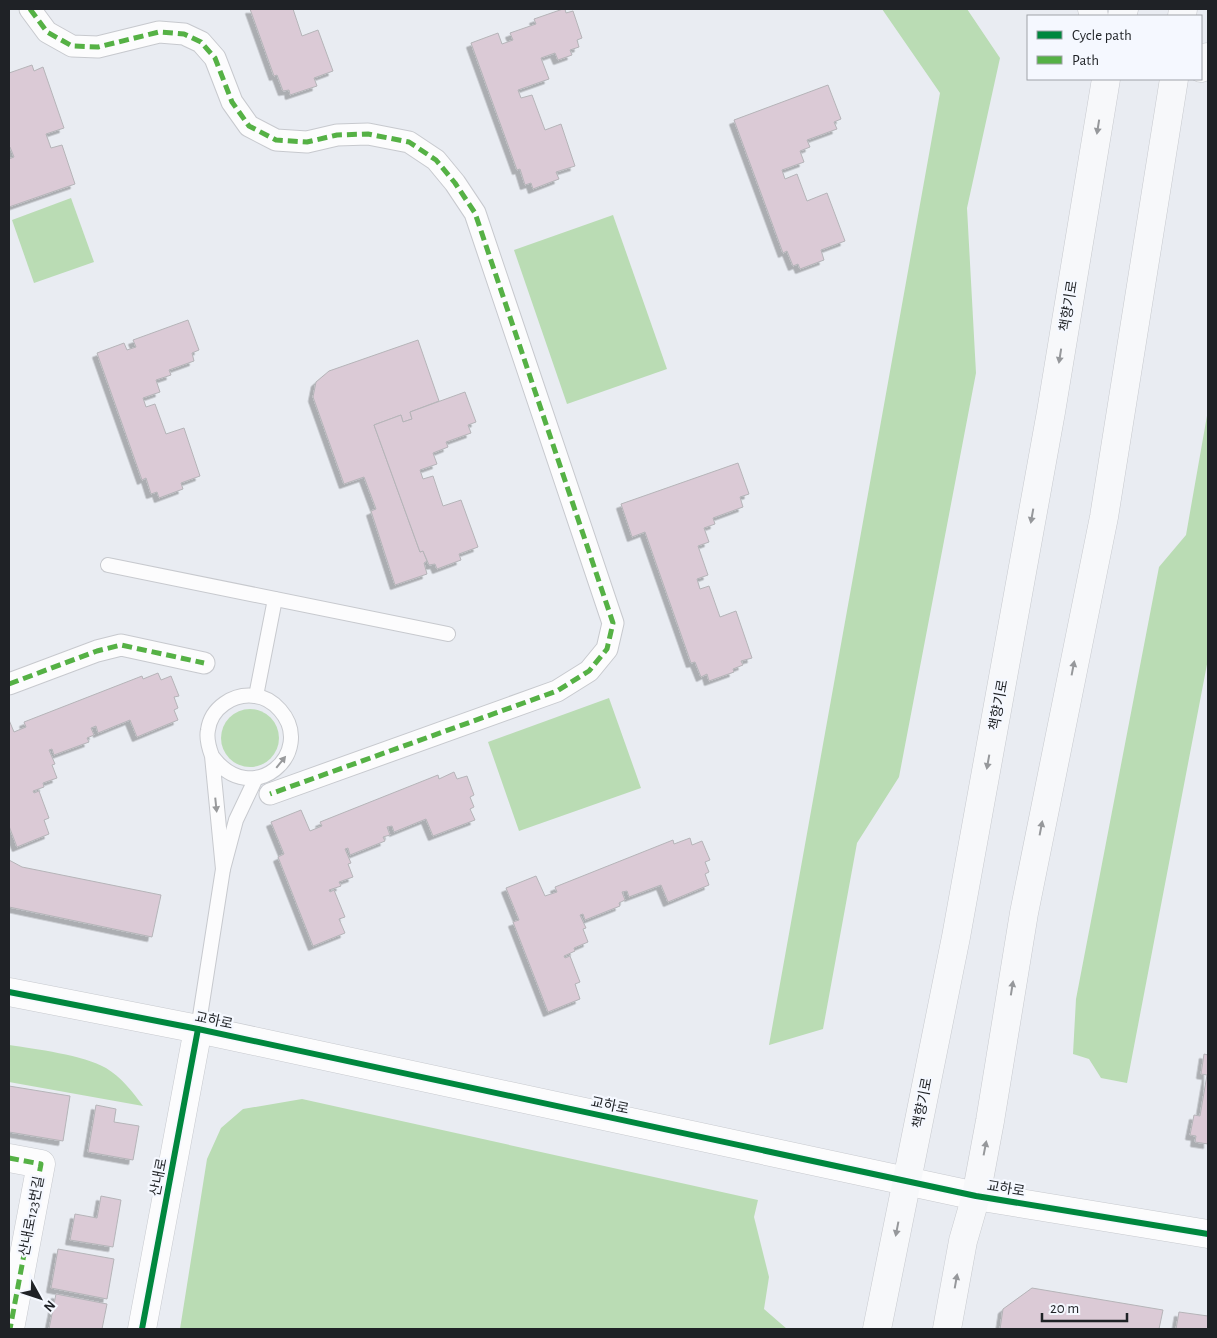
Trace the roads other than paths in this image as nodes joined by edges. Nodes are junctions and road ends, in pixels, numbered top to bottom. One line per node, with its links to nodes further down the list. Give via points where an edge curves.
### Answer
1 (30, 9): 13 (street, via 47,32 72,46 98,47 159,32 184,34 201,42 215,58 232,102 249,126 276,140 307,142 337,135 368,134 408,142 436,160 475,212 613,623 607,649 589,671 557,691)
2 (1106, 80): 18 (main road, 책향기로, one-way to 18, via 1051,412 956,937)
3 (1174, 80): 5 (main road)
4 (1192, 80): 5 (main road)
5 (1170, 111): 19 (main road, one-way to 5, via 1024,913 1104,516)
6 (108, 565): 7 (lane)
7 (275, 599): 8 (lane); 11 (lane)
8 (448, 634)
9 (204, 663): 10 (street, via 121,645)
10 (9, 684)
11 (256, 696): 12 (lane, via 234,698 221,705 212,717 208,730); 13 (lane, one-way to 11, via 268,774 286,755 291,743 290,728 276,704)
12 (212, 756): 13 (lane, via 230,774); 14 (lane, one-way to 14)
13 (263, 786): 14 (lane, via 236,820)
14 (223, 869): 16 (lane)
15 (9, 992): 16 (street, 교하로)
16 (198, 1029): 18 (street, 교하로); 22 (street, 산내로)
17 (9, 1158): 21 (street, 산내로123번길, via 41,1164)
18 (907, 1181): 19 (street, 교하로); 23 (main road, 책향기로, one-way to 23)
19 (976, 1196): 20 (street, 교하로); 24 (main road, one-way to 19, via 963,1241)
20 (1208, 1234)
21 (10, 1329)
22 (142, 1329)
23 (877, 1329)
24 (947, 1329)

